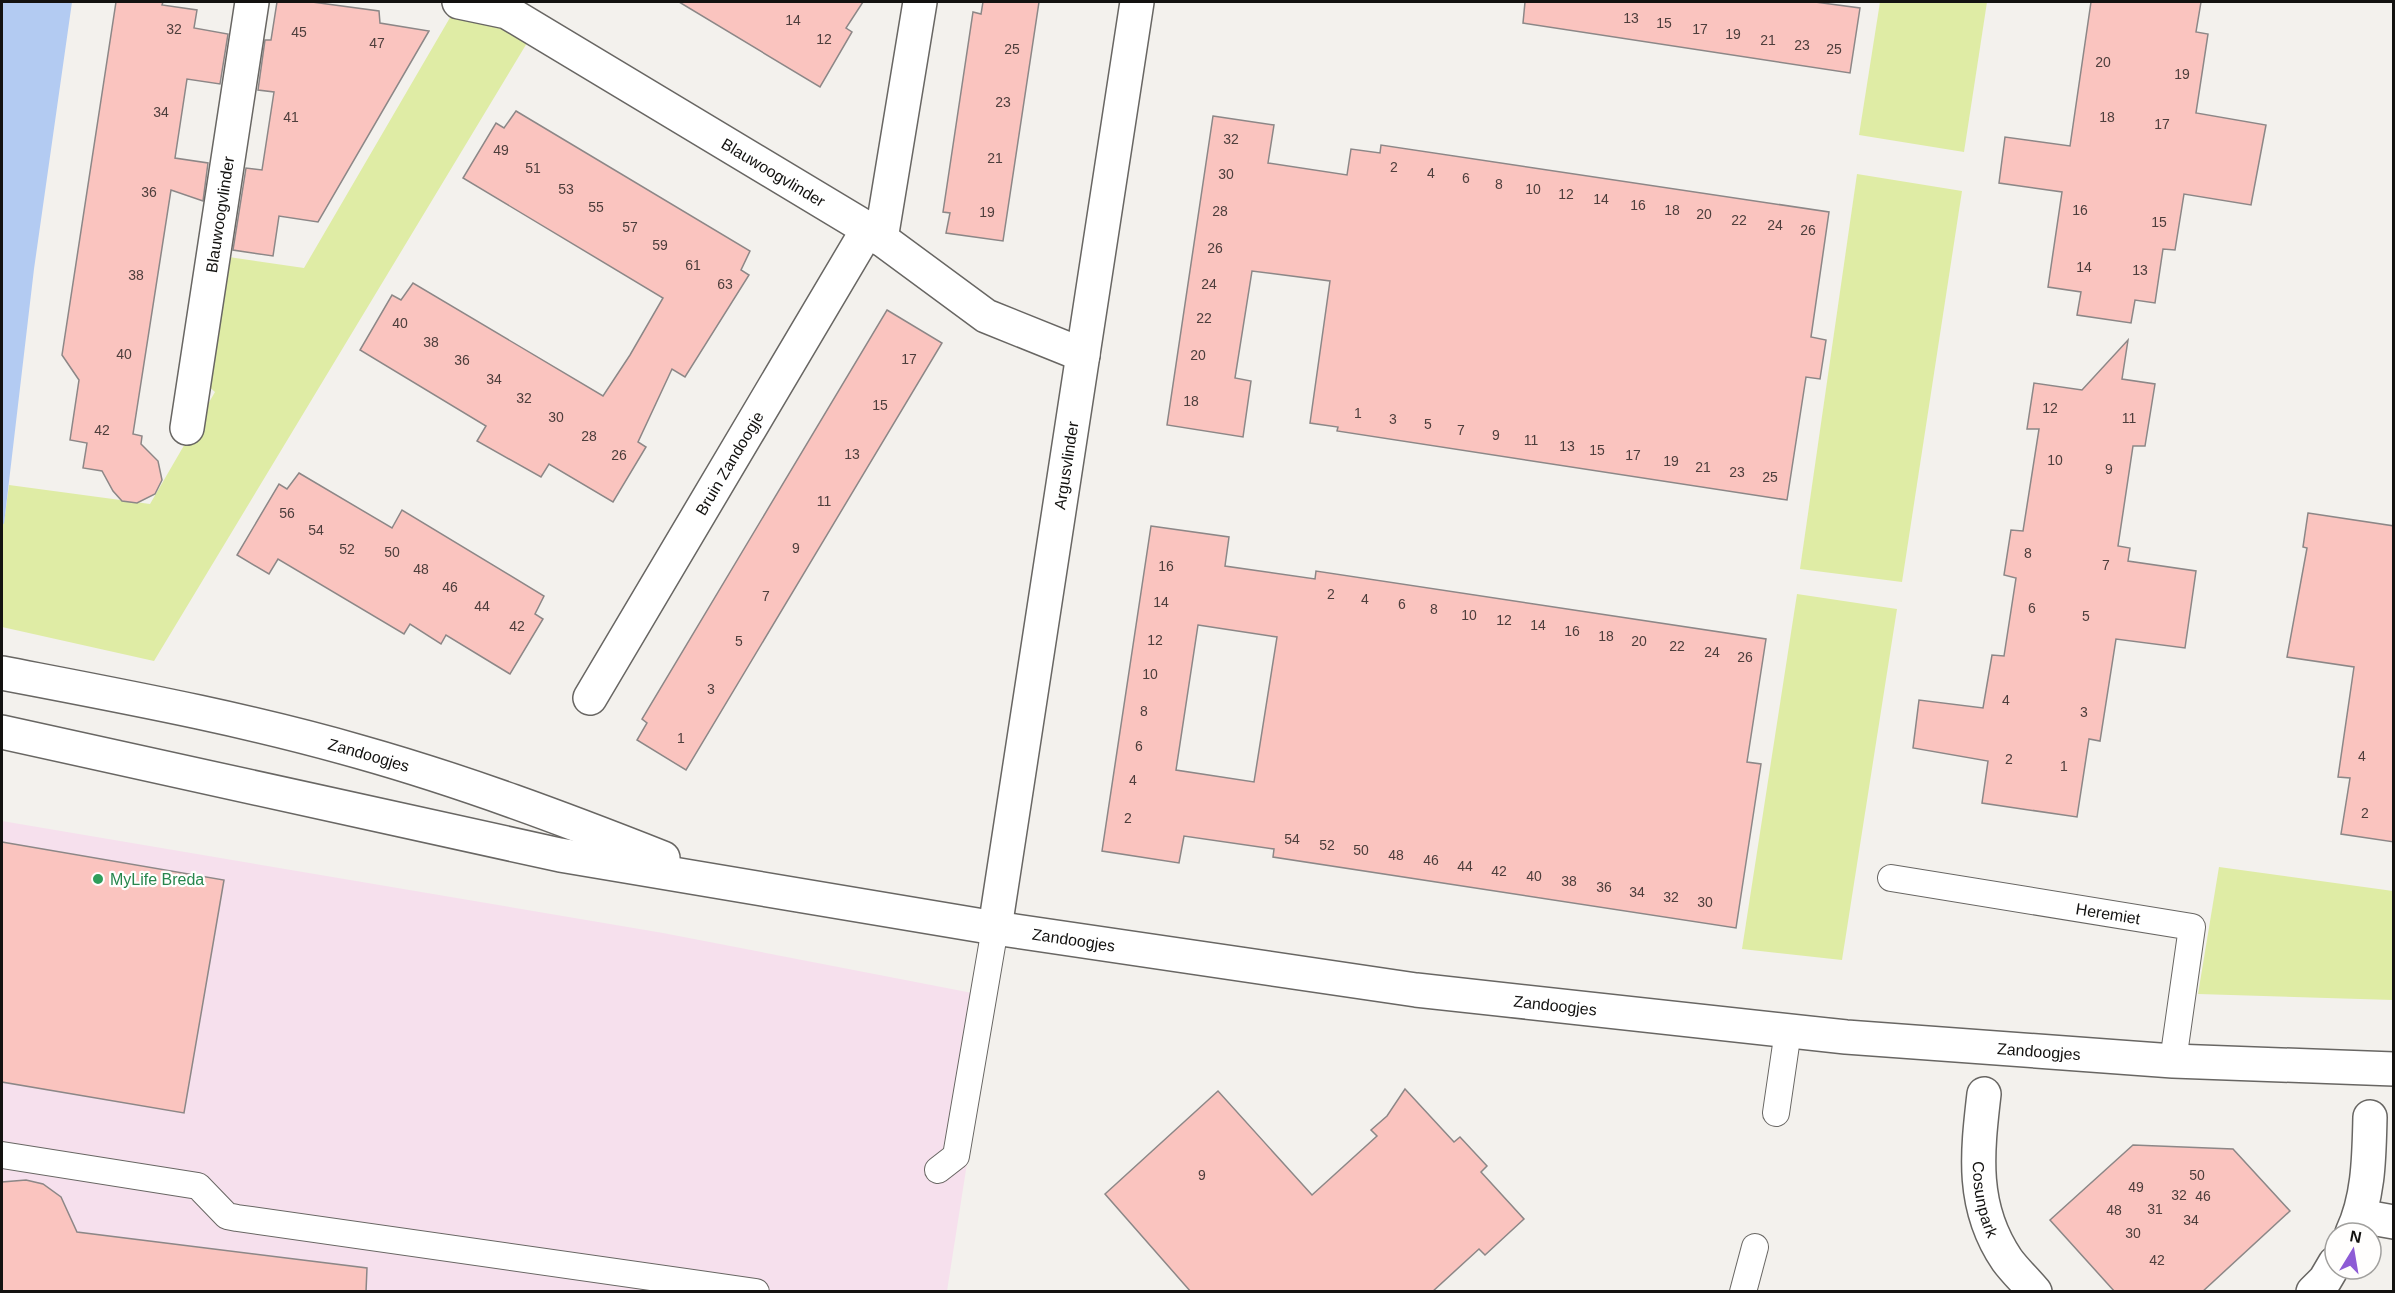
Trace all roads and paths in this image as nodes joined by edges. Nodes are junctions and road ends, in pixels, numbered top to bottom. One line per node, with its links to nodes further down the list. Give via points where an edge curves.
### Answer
1 (252, 2): 7 (street, Blauwoogvlinder)
2 (459, 2): 5 (street, Blauwoogvlinder, via 507,12)
3 (920, 2): 5 (street, Bruin Zandoogje)
4 (1137, 2): 6 (street, Argusvlinder)
5 (874, 234): 6 (street, Blauwoogvlinder, via 986,316); 9 (street, Bruin Zandoogje)
6 (1083, 355): 13 (street, Argusvlinder)
7 (187, 428)
8 (2, 673): 12 (street, Zandoogjes, via 177,708 360,752 564,819)
9 (590, 698)
10 (2, 732): 12 (street, Zandoogjes, via 560,855)
11 (1891, 878): 15 (lane, Heremiet, via 2192,927)
12 (724, 882): 13 (street, Zandoogjes)
13 (995, 928): 14 (street, Zandoogjes, via 1416,990); 21 (lane, via 963,1067 956,1156)
14 (1788, 1031): 15 (street, Zandoogjes); 18 (lane)
15 (2174, 1061): 16 (street, Zandoogjes)
16 (2394, 1069)
17 (1984, 1094): 28 (street, Cosunpark, via 1977,1157 1982,1209 2007,1260)
18 (1776, 1113)
19 (2370, 1117): 22 (street, via 2368,1173)
20 (2, 1155): 25 (lane, via 198,1186 227,1216)
21 (938, 1170)
22 (2357, 1221)
23 (1755, 1247): 27 (lane)
24 (2324, 1281): 29 (street)
25 (614, 1282): 26 (lane)
26 (756, 1292)
27 (1743, 1292)
28 (2035, 1292)
29 (2313, 1292)

